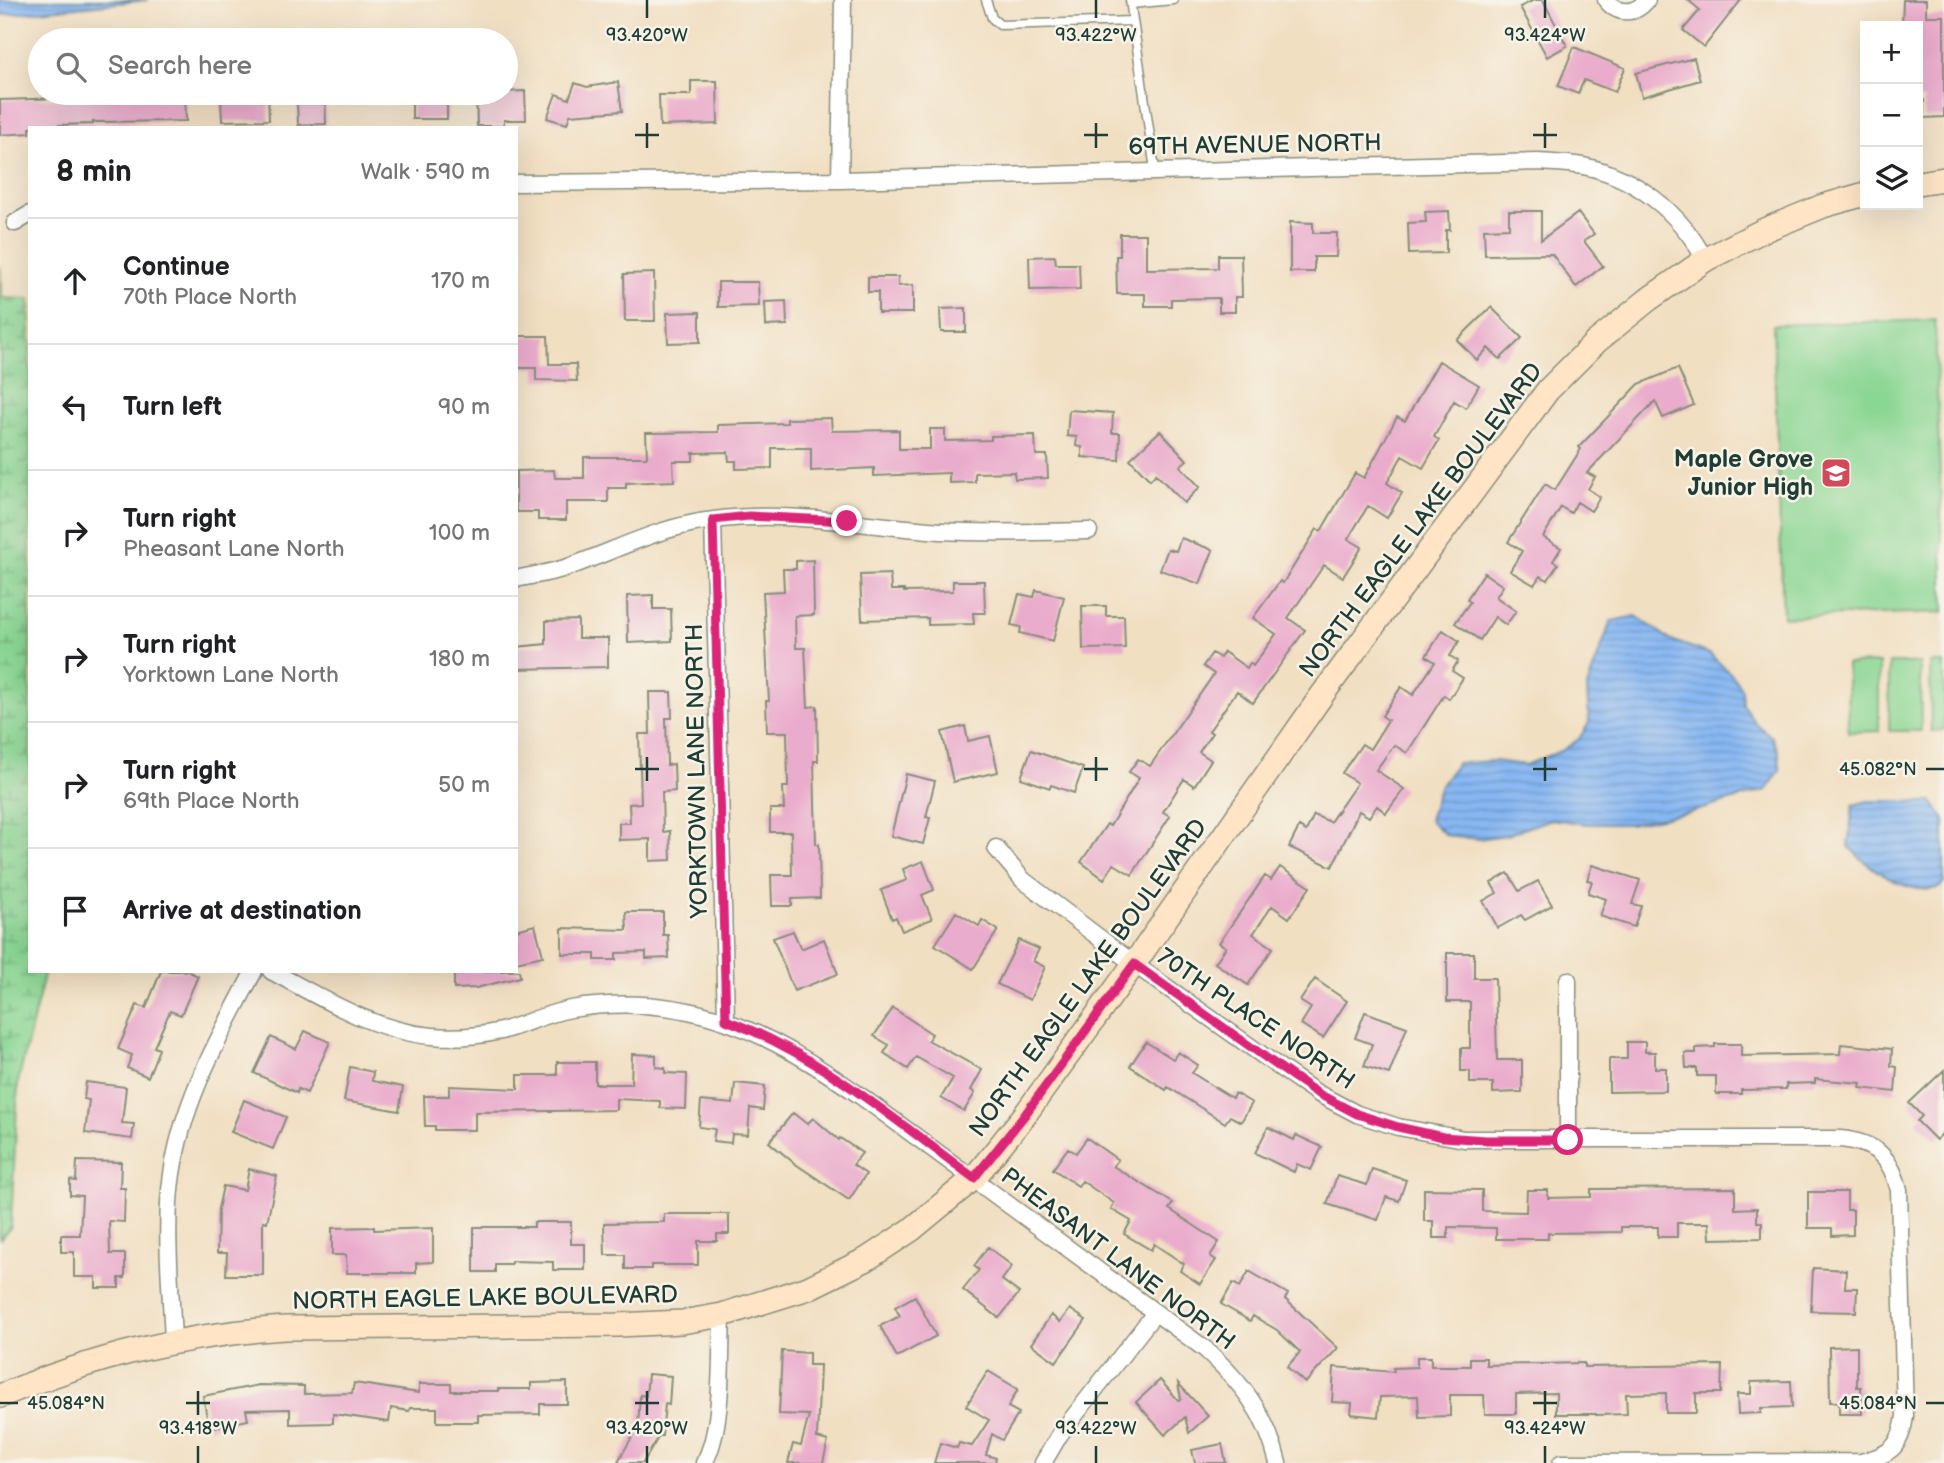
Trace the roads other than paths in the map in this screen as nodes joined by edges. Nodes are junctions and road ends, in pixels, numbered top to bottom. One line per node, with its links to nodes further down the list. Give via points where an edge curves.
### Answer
1 (843, 0): 10 (street)
2 (986, 0): 7 (lane, via 992,18 1000,25)
3 (1173, 0): 6 (lane)
4 (1606, 0): 5 (street, via 1629,12)
5 (1647, 0)
6 (1131, 2): 7 (lane)
7 (1133, 21): 8 (lane)
8 (1155, 170): 10 (street, 69TH AVENUE NORTH); 16 (street, 69TH AVENUE NORTH, via 1539,162 1584,166 1624,179 1655,199 1680,222)
9 (1944, 178): 11 (street)
10 (840, 180): 12 (street, 69TH AVENUE NORTH)
11 (1923, 182)
12 (518, 183)
13 (1860, 195): 16 (street, NORTH EAGLE LAKE BOULEVARD, via 1762,231)
14 (28, 215): 15 (street)
15 (15, 223)
16 (1705, 260): 21 (street, NORTH EAGLE LAKE BOULEVARD, via 1596,342 1548,390 1322,695)
17 (713, 520): 18 (street, via 788,517 940,531); 19 (street, via 656,532 566,568); 25 (street, YORKTOWN LANE NORTH)
18 (1089, 531)
19 (518, 579)
20 (996, 848): 21 (street, 70TH PLACE NORTH, via 1023,880)
21 (1134, 964): 26 (street, 70TH PLACE NORTH, via 1317,1093 1357,1114 1443,1137); 27 (street, NORTH EAGLE LAKE BOULEVARD)
22 (253, 973): 30 (street, via 190,1098 180,1135 169,1219)
23 (275, 973): 25 (street, PHEASANT LANE NORTH, via 350,1012 391,1028 435,1037 500,1031 569,1009 619,1004)
24 (1568, 980): 26 (street)
25 (726, 1020): 27 (street, PHEASANT LANE NORTH, via 804,1057)
26 (1568, 1140): 35 (street, 70TH PLACE NORTH, via 1858,1141 1872,1147 1895,1173 1899,1190 1905,1416 1895,1447 1861,1462)
27 (974, 1178): 28 (street, PHEASANT LANE NORTH); 29 (street, NORTH EAGLE LAKE BOULEVARD, via 867,1259 808,1288)
28 (1155, 1313): 33 (street, via 1060,1434); 34 (street, PHEASANT LANE NORTH, via 1234,1376 1259,1411)
29 (722, 1315): 30 (street, NORTH EAGLE LAKE BOULEVARD, via 618,1325 285,1328); 32 (street, via 716,1423 712,1449)
30 (173, 1341): 31 (street, NORTH EAGLE LAKE BOULEVARD, via 50,1375)
31 (0, 1396)
32 (704, 1463)
33 (1043, 1463)
34 (1278, 1463)
35 (1561, 1463)

